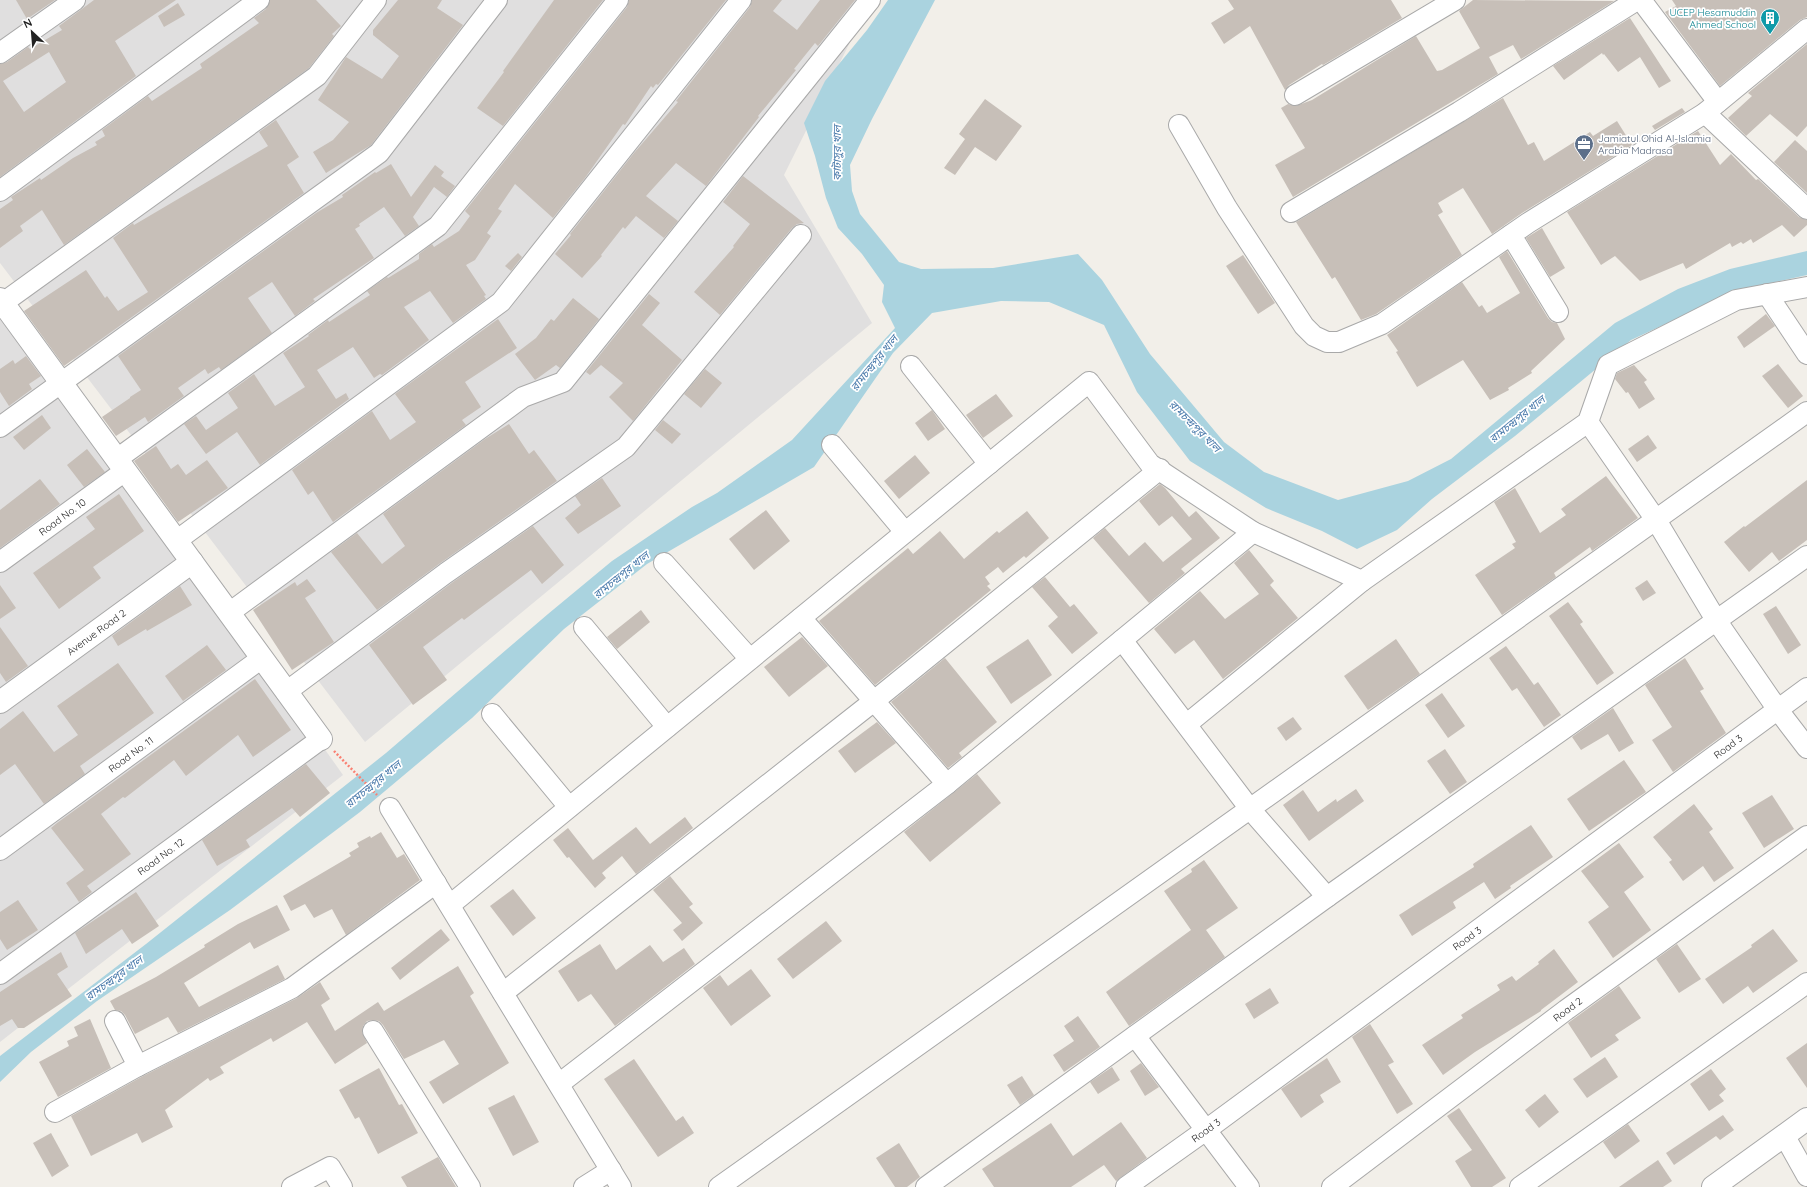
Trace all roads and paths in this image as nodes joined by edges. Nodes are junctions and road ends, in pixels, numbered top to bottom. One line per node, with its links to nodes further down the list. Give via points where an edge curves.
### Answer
1 (76, 0): 12 (street)
2 (259, 0): 16 (street)
3 (376, 0): 23 (street, via 317,76)
4 (497, 0): 27 (street, via 379,153)
5 (618, 0): 33 (street, Road No. 10, via 438,226)
6 (741, 0): 38 (street, via 501,302)
7 (870, 0): 44 (street, via 563,382 522,397)
8 (1455, 0): 13 (street)
9 (1637, 0): 18 (street, via 1459,112)
10 (1641, 0): 14 (street)
11 (1807, 29): 14 (street)
12 (0, 54)
13 (1295, 95)
14 (1712, 107): 17 (street); 20 (street)
15 (1179, 125): 20 (street, via 1226,208 1304,326 1314,336 1327,342 1339,342 1382,324)
16 (0, 190)
17 (1807, 209)
18 (1291, 212)
19 (801, 235): 52 (street, via 626,447 446,573)
20 (1511, 235): 24 (street)
21 (1807, 287): 22 (street)
22 (1767, 294): 25 (street); 29 (street, via 1736,300 1608,365)
23 (1, 302): 27 (street)
24 (1558, 312)
25 (1807, 354)
26 (912, 366): 32 (street)
27 (61, 383): 30 (street); 33 (street)
28 (1807, 412): 35 (street)
29 (1588, 422): 35 (street); 43 (street)
30 (0, 427)
31 (832, 444): 36 (street)
32 (989, 464): 34 (street, via 1089,382 1150,464); 36 (street)
33 (121, 465): 38 (street); 40 (street, Road No. 10)
34 (1160, 469): 37 (street); 53 (street)
35 (1656, 520): 46 (street); 65 (street)
36 (905, 532): 45 (street)
37 (1253, 532): 43 (street); 48 (street)
38 (176, 541): 41 (street)
39 (1807, 556): 46 (street)
40 (0, 562)
41 (192, 562): 44 (street); 54 (street, Avenue Road 2)
42 (664, 564): 50 (street)
43 (1362, 582): 57 (street)
44 (229, 613): 49 (street)
45 (801, 618): 50 (street); 53 (street)
46 (1716, 620): 55 (street); 69 (street)
47 (584, 627): 58 (street)
48 (1122, 640): 57 (street); 62 (street)
49 (262, 658): 52 (street); 67 (street, Road No. 11)
50 (750, 659): 58 (street)
51 (1807, 688): 55 (street, Road 3)
52 (286, 692): 59 (street)
53 (874, 701): 62 (street); 73 (street)
54 (0, 702)
55 (1778, 710): 60 (street); 81 (street, Road 3)
56 (492, 714): 63 (street)
57 (1187, 724): 65 (street)
58 (667, 727): 63 (street)
59 (321, 739): 71 (street, Road No. 12)
60 (1807, 748)
61 (346, 762): 64 (path)
62 (947, 784): 78 (street)
63 (569, 807): 70 (street)
64 (390, 808): 68 (street)
65 (1250, 809): 69 (street); 90 (street)
66 (1807, 836): 94 (street, Road 2, via 1566,1010)
67 (0, 850)
68 (436, 883): 70 (street); 77 (street, via 292,988)
69 (1327, 897): 76 (street)
70 (450, 906): 73 (street)
71 (0, 974)
72 (1807, 982): 95 (street)
73 (503, 993): 78 (street)
74 (115, 1021): 77 (street)
75 (374, 1031): 87 (street)
76 (1135, 1036): 81 (street); 91 (street)
77 (138, 1066): 79 (street)
78 (559, 1084): 83 (street)
79 (55, 1112)
80 (1807, 1119): 82 (street)
81 (1206, 1130): 92 (street, Road 3); 93 (street)
82 (1784, 1135): 84 (street); 96 (street)
83 (611, 1170): 88 (street); 89 (street)
84 (1807, 1176)
85 (292, 1187): 86 (street, via 330,1166)
86 (342, 1187)
87 (470, 1187)
88 (584, 1187)
89 (621, 1187)
90 (719, 1187)
91 (926, 1187)
92 (1126, 1187)
93 (1249, 1187)
94 (1332, 1187)
95 (1520, 1187)
96 (1713, 1187)

